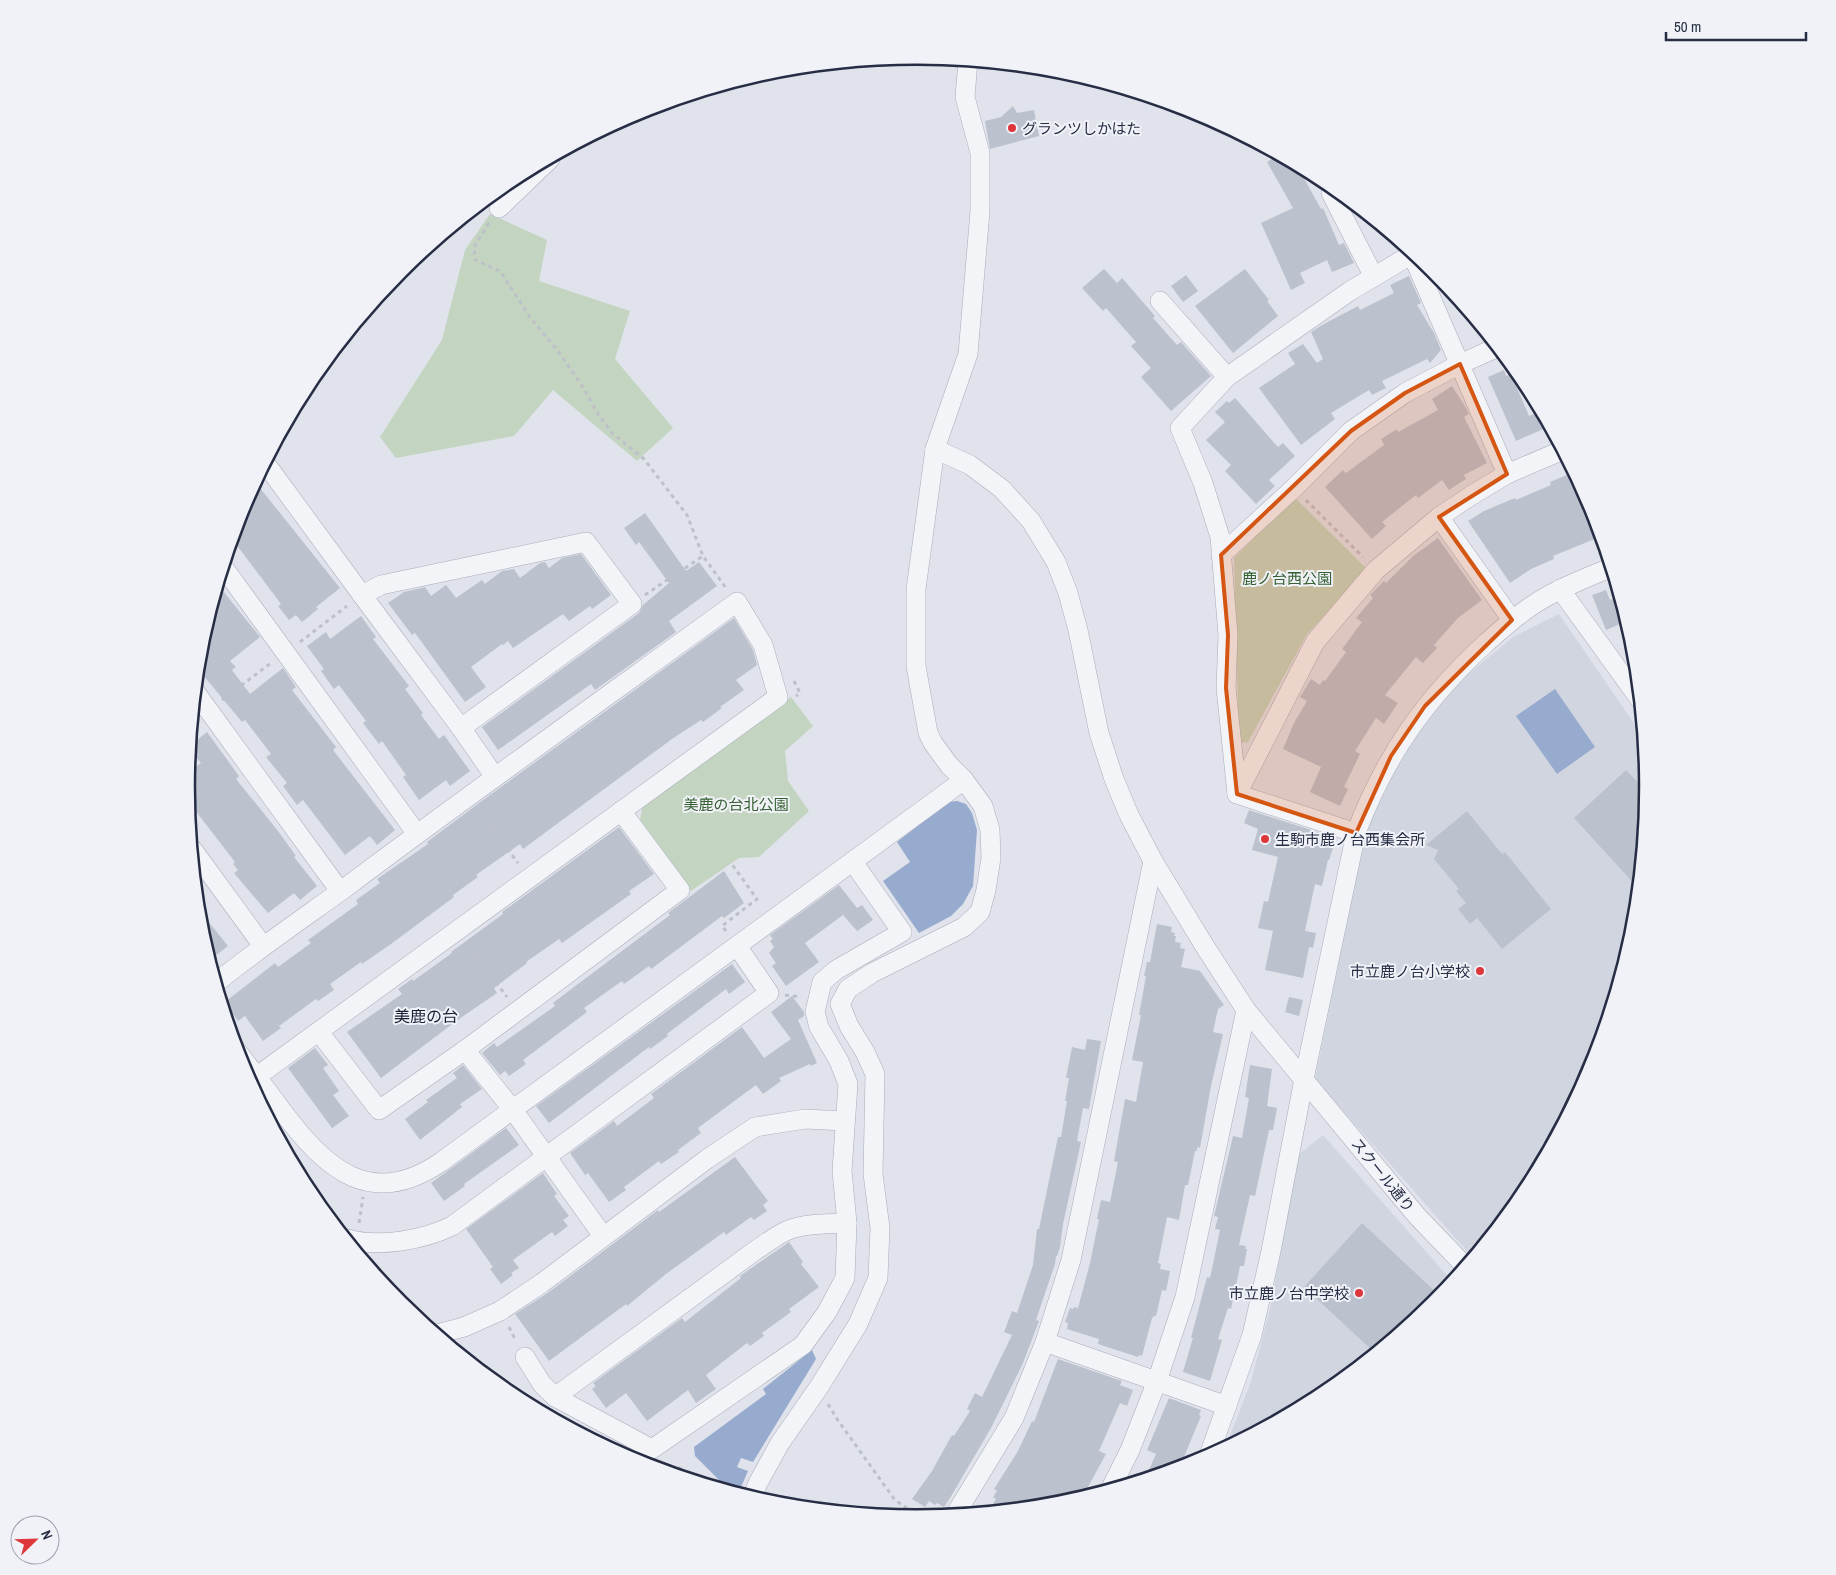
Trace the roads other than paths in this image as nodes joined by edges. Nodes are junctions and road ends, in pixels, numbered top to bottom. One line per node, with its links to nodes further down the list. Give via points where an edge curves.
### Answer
1 (967, 67): 12 (street, via 965,97 980,153 980,211 968,354)
2 (528, 180): 4 (street)
3 (1333, 197): 7 (street)
4 (499, 208)
5 (1407, 257): 7 (street)
6 (1419, 268): 10 (street)
7 (1374, 277): 11 (street)
8 (1160, 301): 11 (street)
9 (1492, 350): 10 (street)
10 (1460, 364): 15 (street); 17 (street, via 1405,393 1351,431)
11 (1227, 377): 17 (street, via 1180,428 1203,483 1220,537)
12 (935, 449): 27 (street, via 916,589 916,666 928,733 949,765); 33 (street, スクール通り, via 970,465 1002,489 1030,521 1056,562 1078,630 1099,733 1129,816)
13 (1558, 452): 15 (street)
14 (270, 469): 21 (street)
15 (1507, 474): 16 (street)
16 (1439, 518): 22 (street); 28 (street, via 1376,570 1315,642)
17 (1221, 555): 28 (street, via 1228,635 1226,688)
18 (1606, 569): 20 (street)
19 (228, 574): 31 (street)
20 (1560, 590): 22 (street); 23 (street)
21 (362, 595): 25 (street); 25 (street, via 381,585 586,542 632,604)
22 (1512, 620): 30 (street, via 1425,706 1391,756)
23 (1633, 689)
24 (201, 700): 35 (street)
25 (461, 728): 26 (street)
26 (495, 777): 29 (street, via 737,602 763,645 778,697); 31 (street)
27 (964, 780): 34 (street); 59 (street, via 983,806 990,830 991,858 980,912 964,927 872,973 848,989 840,1004 848,1026 875,1074 873,1174 880,1228 878,1278 858,1324 780,1443)
28 (1236, 794): 30 (street)
29 (621, 811): 40 (street); 41 (street, via 680,890)
30 (1356, 833): 43 (street)
31 (417, 834): 35 (street)
32 (200, 859): 36 (street)
33 (1153, 861): 39 (street, スクール通り); 52 (street, via 1071,1260)
34 (853, 862): 37 (street); 45 (street, via 902,932 836,970 822,982 817,998 815,1012 819,1027 848,1084)
35 (340, 892): 36 (street)
36 (263, 946): 38 (street)
37 (737, 946): 44 (street); 46 (street, via 769,993)
38 (221, 979)
39 (1246, 1010): 43 (street, スクール通り); 54 (street, via 1184,1297)
40 (319, 1032): 41 (street, via 379,1110); 42 (street)
41 (465, 1050): 44 (street)
42 (256, 1077): 44 (street, via 308,1144 332,1166 365,1182 400,1181 428,1171)
43 (1304, 1079): 50 (street, スクール通り, via 1417,1216); 56 (street, via 1252,1335)
44 (513, 1110): 46 (street)
45 (845, 1121): 47 (street, via 842,1171); 48 (street, via 805,1119 755,1127)
46 (546, 1157): 48 (street); 49 (street, via 452,1226 416,1239)
47 (847, 1223): 55 (street, via 785,1231); 55 (street, via 844,1278 827,1312 803,1345 652,1449)
48 (603, 1236): 51 (street, via 500,1311)
49 (358, 1243)
50 (1462, 1263)
51 (443, 1332)
52 (1045, 1342): 54 (street); 60 (street, via 1014,1418)
53 (525, 1357): 55 (street, via 542,1384)
54 (1158, 1382): 56 (street); 58 (street)
55 (555, 1397)
56 (1227, 1406): 57 (street)
57 (1212, 1447)
58 (1114, 1482)
59 (755, 1491)
60 (959, 1508)

